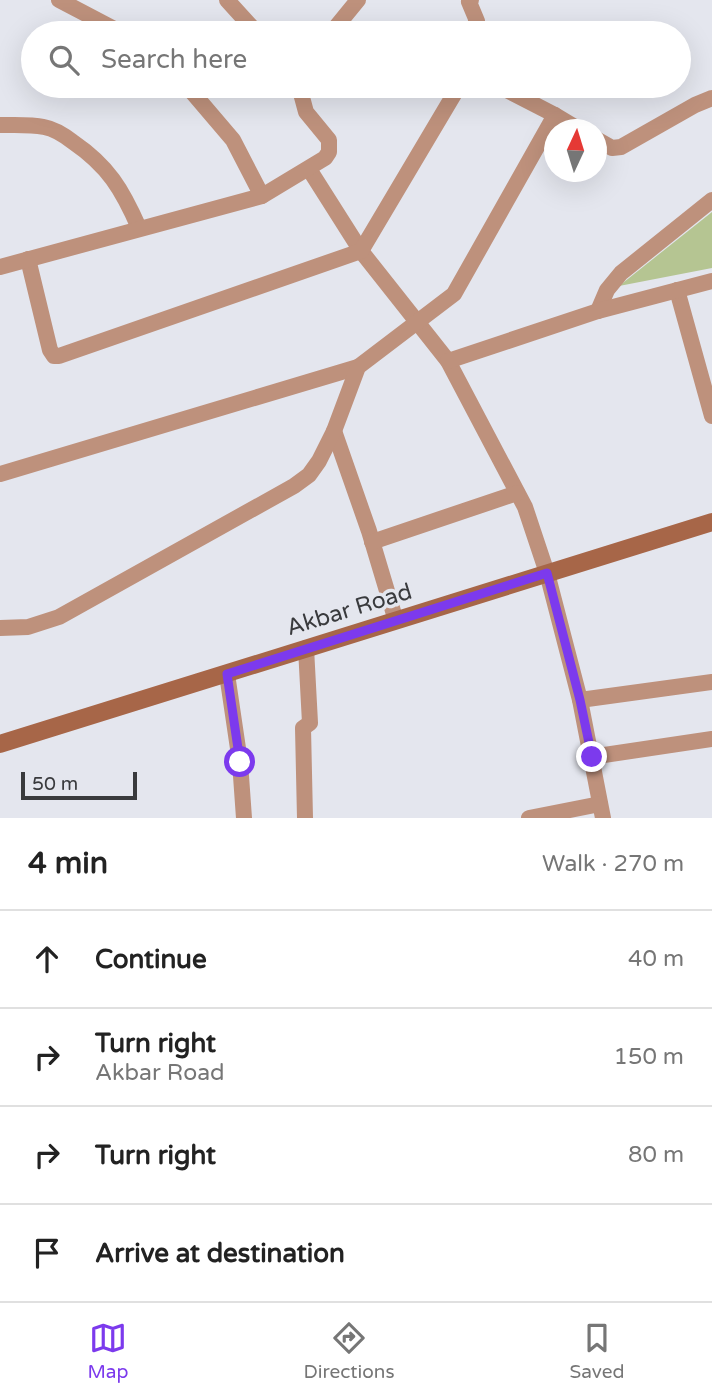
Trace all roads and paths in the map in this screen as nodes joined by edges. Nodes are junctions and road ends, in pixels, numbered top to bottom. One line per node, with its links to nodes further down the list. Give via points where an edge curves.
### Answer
1 (58, 0): 5 (street)
2 (227, 0): 6 (street)
3 (358, 0): 7 (street)
4 (469, 1): 8 (street)
5 (99, 21)
6 (246, 21)
7 (341, 21)
8 (477, 21)
9 (197, 98): 19 (street, via 233,140)
10 (302, 98): 18 (street, via 306,112 330,145 325,158)
11 (452, 98): 22 (street)
12 (522, 98): 14 (street)
13 (712, 98): 17 (street, via 621,147)
14 (555, 115): 15 (street); 28 (street, via 454,294)
15 (562, 119)
16 (0, 125): 21 (street, via 44,127 82,148 115,180)
17 (607, 145)
18 (309, 169): 19 (street); 22 (street)
19 (262, 195): 21 (street)
20 (712, 200): 27 (street, via 621,273)
21 (139, 228): 23 (street)
22 (361, 251): 23 (street, via 59,356 50,350); 28 (street)
23 (28, 260): 24 (street)
24 (0, 267)
25 (712, 281): 26 (street)
26 (677, 290): 27 (street); 31 (street)
27 (598, 311): 29 (street)
28 (415, 322): 29 (street); 30 (street)
29 (448, 361): 34 (street)
30 (358, 367): 32 (street); 33 (street)
31 (712, 416)
32 (334, 431): 36 (street); 39 (street, via 320,461 294,486 59,617 28,627)
33 (0, 474)
34 (517, 493): 36 (street); 37 (street)
35 (712, 522): 37 (main road, Akbar Road)
36 (372, 542): 38 (street)
37 (547, 573): 38 (main road, Akbar Road); 43 (street)
38 (396, 621): 40 (main road, Akbar Road)
39 (0, 628)
40 (306, 648): 41 (main road, Akbar Road); 49 (street, via 310,723 303,728)
41 (227, 674): 45 (main road, Akbar Road); 48 (street)
42 (712, 682): 43 (street)
43 (580, 700): 46 (street)
44 (712, 739): 46 (street)
45 (0, 744)
46 (592, 757): 47 (street)
47 (602, 811): 50 (street)
48 (244, 818)
49 (305, 818)
50 (529, 818)

